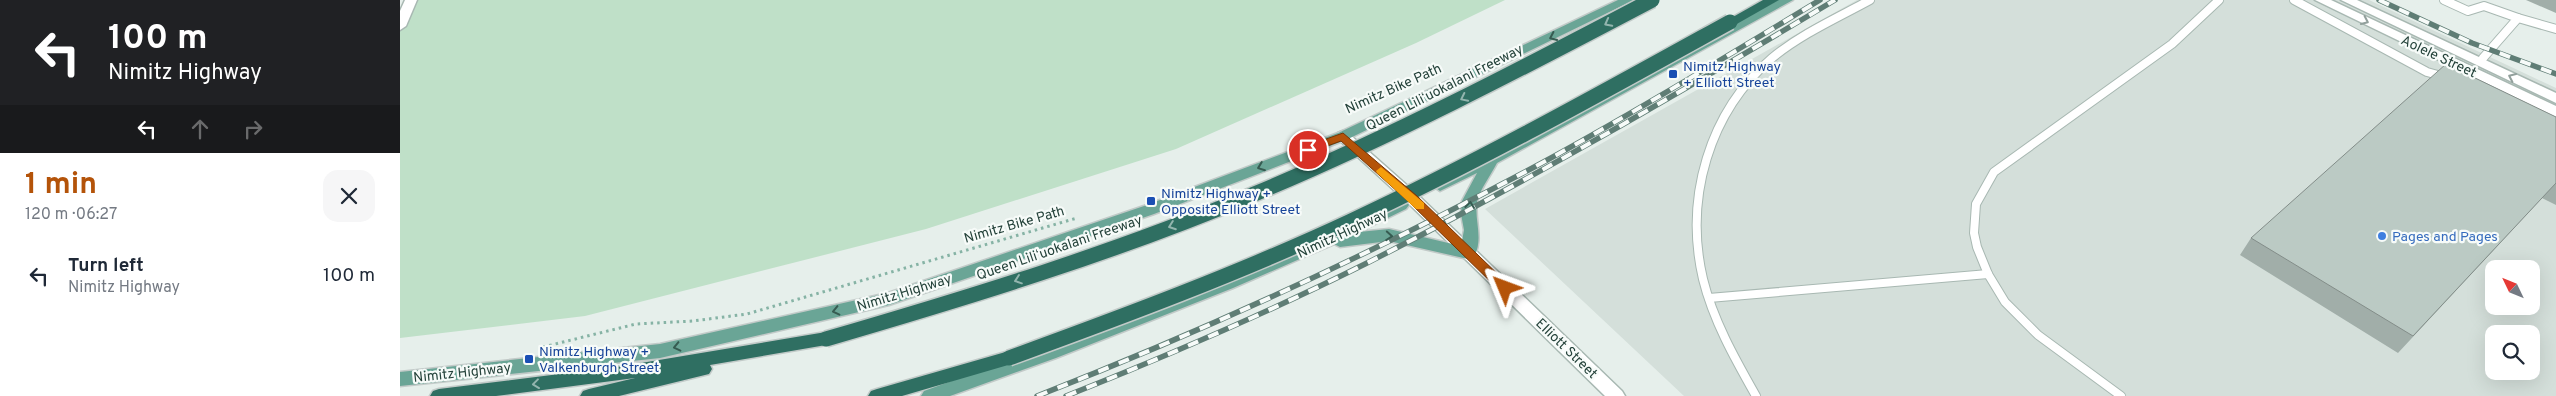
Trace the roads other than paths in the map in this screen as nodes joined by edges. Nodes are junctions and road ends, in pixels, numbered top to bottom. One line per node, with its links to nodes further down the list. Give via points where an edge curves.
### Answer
1 (410, 0): 13 (street)
2 (1628, 0): 19 (main road, Nimitz Highway, one-way to 19)
3 (1652, 0): 26 (highway, Queen Liliʻuokalani Freeway, one-way to 26, bridge, via 1389,135 1193,219 953,302)
4 (1772, 0): 27 (highway, bridge, via 1508,144 1349,222 1172,297)
5 (1786, 0): 20 (main road, Nimitz Highway)
6 (1870, 0): 25 (lane, via 1773,58 1742,89 1714,132 1700,177 1696,231 1702,277)
7 (2220, 0): 24 (lane, via 2172,44 1994,172 1980,193 1974,218 1976,247)
8 (2294, 0): 16 (lane, via 2427,72)
9 (2321, 0): 18 (street, Aolele Street, one-way to 18)
10 (2347, 0): 17 (street, Aolele Street, one-way to 10)
11 (2444, 0): 12 (lane, via 2468,11 2484,6)
12 (2518, 18): 14 (lane); 15 (lane)
13 (400, 25)
14 (2556, 29)
15 (2484, 58)
16 (2450, 78)
17 (2556, 98)
18 (2556, 112)
19 (1343, 136): 21 (street, Elliott Street); 28 (main road, Nimitz Highway, one-way to 28, via 1148,210 889,299 660,351)
20 (1490, 162): 21 (main road, Nimitz Highway); 23 (main road, one-way to 20, via 1472,230 1470,200)
21 (1413, 199): 22 (main road, Nimitz Highway); 23 (street, Elliott Street)
22 (1323, 244): 23 (main road, one-way to 23, via 1389,235); 33 (main road, Nimitz Highway, via 1133,322)
23 (1468, 253): 34 (street, Elliott Street)
24 (1988, 274): 25 (lane); 36 (lane, via 2005,302 2038,335)
25 (1709, 298): 35 (lane, via 1727,344)
26 (826, 339): 29 (highway, one-way to 29, via 623,373); 30 (highway, Queen Liliʻuokalani Freeway)
27 (1009, 358): 31 (highway); 32 (highway)
28 (400, 379)
29 (439, 396)
30 (589, 396)
31 (877, 396)
32 (899, 396)
33 (930, 396)
34 (1616, 396)
35 (1756, 396)
36 (2121, 396)

